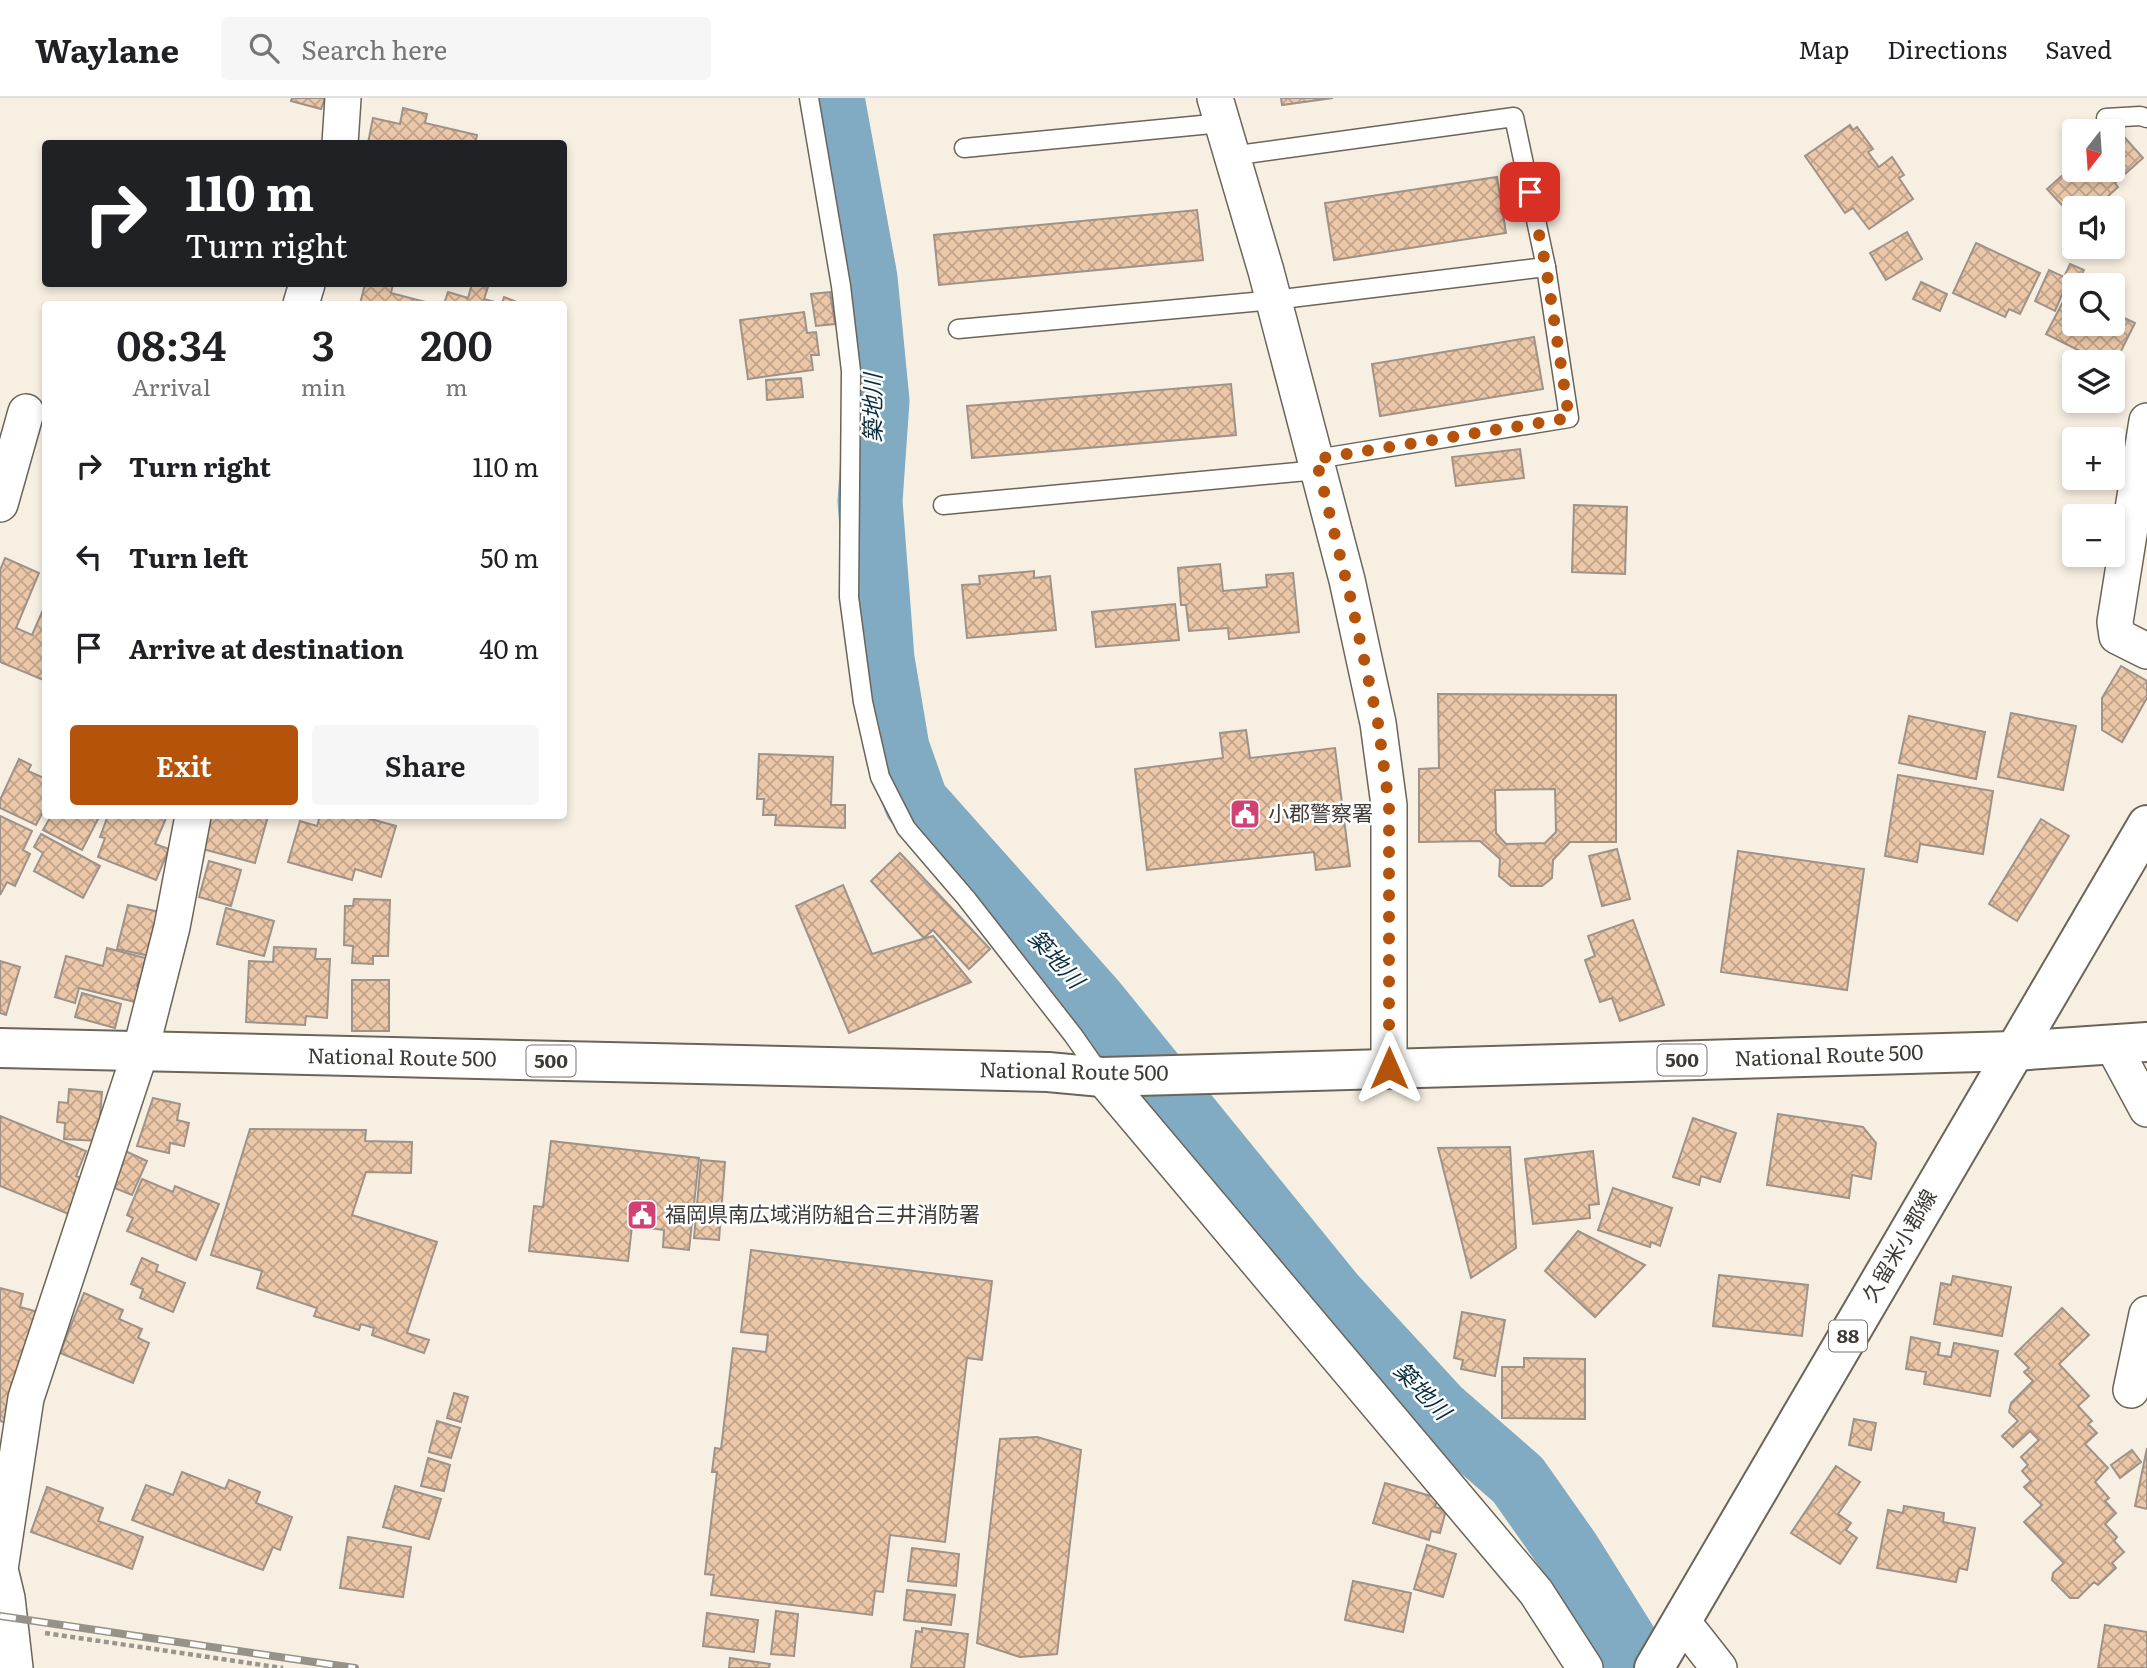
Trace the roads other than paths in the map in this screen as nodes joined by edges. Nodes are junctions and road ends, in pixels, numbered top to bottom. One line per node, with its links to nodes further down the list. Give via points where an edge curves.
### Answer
1 (343, 98): 6 (street)
2 (809, 98): 24 (lane, via 851,371 849,597 863,702 880,777 906,828 975,909)
3 (2106, 118): 4 (lane)
4 (2147, 118)
5 (1223, 126): 7 (lane); 8 (lane, via 1514,117); 9 (street)
6 (340, 140)
7 (964, 148)
8 (1546, 267): 9 (lane); 13 (lane, via 1569,418)
9 (1274, 300): 10 (lane); 13 (street)
10 (958, 329)
11 (26, 412): 14 (street)
12 (2147, 421): 16 (street, via 2115,622 2118,636)
13 (1317, 464): 15 (lane); 23 (street, via 1370,684 1389,805)
14 (0, 504)
15 (943, 505)
16 (2147, 651)
17 (191, 819): 22 (street, via 172,927)
18 (2147, 825): 21 (main road, 久留米小郡線 / 88)
19 (2129, 1043): 21 (main road, National Route 500 / 500); 25 (street)
20 (0, 1048): 22 (main road, National Route 500 / 500)
21 (2014, 1051): 23 (main road, National Route 500 / 500); 29 (main road, 久留米小郡線 / 88)
22 (140, 1053): 24 (main road, National Route 500 / 500, via 1048,1072); 28 (street, via 26,1398)
23 (1389, 1068): 24 (main road, National Route 500 / 500)
24 (1102, 1077): 31 (street, via 1536,1592)
25 (2147, 1109)
26 (2147, 1314): 27 (street)
27 (2131, 1390)
28 (0, 1569): 30 (street)
29 (1682, 1621): 32 (main road, 久留米小郡線 / 88); 33 (street)
30 (15, 1668)
31 (1585, 1668)
32 (1654, 1668)
33 (1719, 1668)

